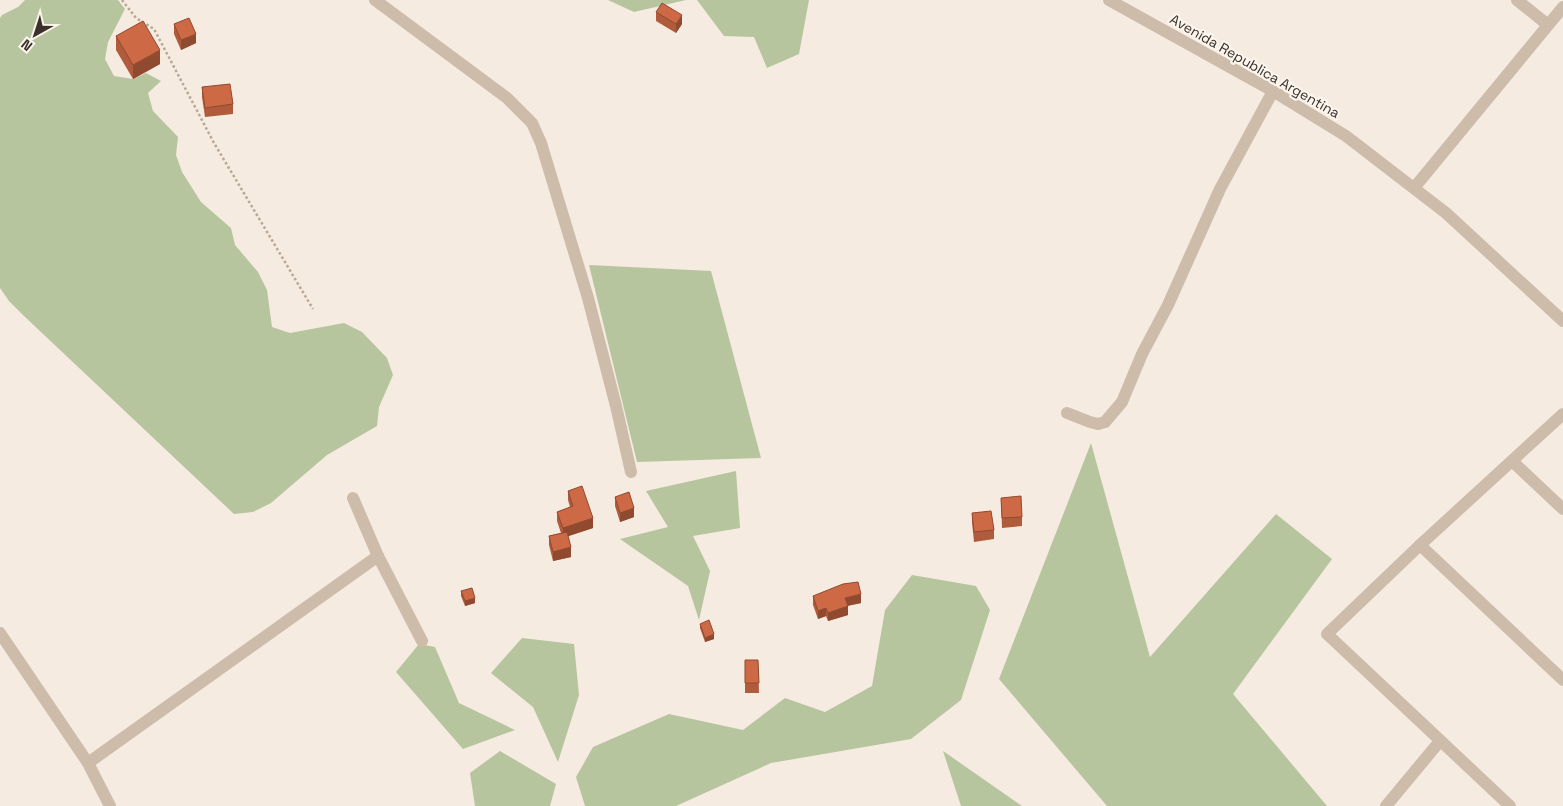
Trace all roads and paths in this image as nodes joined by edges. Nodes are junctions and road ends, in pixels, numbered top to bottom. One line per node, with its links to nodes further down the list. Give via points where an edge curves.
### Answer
1 (122, 0): 9 (path, via 136,18 154,29 214,143)
2 (375, 0): 14 (street, via 507,98 532,123 588,298)
3 (1109, 0): 7 (street, Avenida Republica Argentina)
4 (1517, 0): 6 (street)
5 (1563, 7): 6 (street)
6 (1548, 25): 8 (street)
7 (1273, 90): 8 (street, Avenida Republica Argentina, via 1346,136); 11 (street, via 1220,189 1122,402 1105,422 1098,424)
8 (1414, 188): 10 (street, Avenida Republica Argentina, via 1446,213)
9 (312, 308)
10 (1563, 321)
11 (1067, 412)
12 (1563, 414): 13 (street)
13 (1512, 461): 16 (street); 17 (street)
14 (631, 472)
15 (353, 498): 18 (street)
16 (1563, 509)
17 (1420, 545): 21 (street); 22 (street, via 1327,634)
18 (378, 556): 20 (street); 23 (street)
19 (0, 633): 23 (street)
20 (422, 641)
21 (1563, 680)
22 (1440, 741): 25 (street); 26 (street)
23 (88, 764): 24 (street)
24 (110, 806)
25 (1386, 806)
26 (1510, 806)

